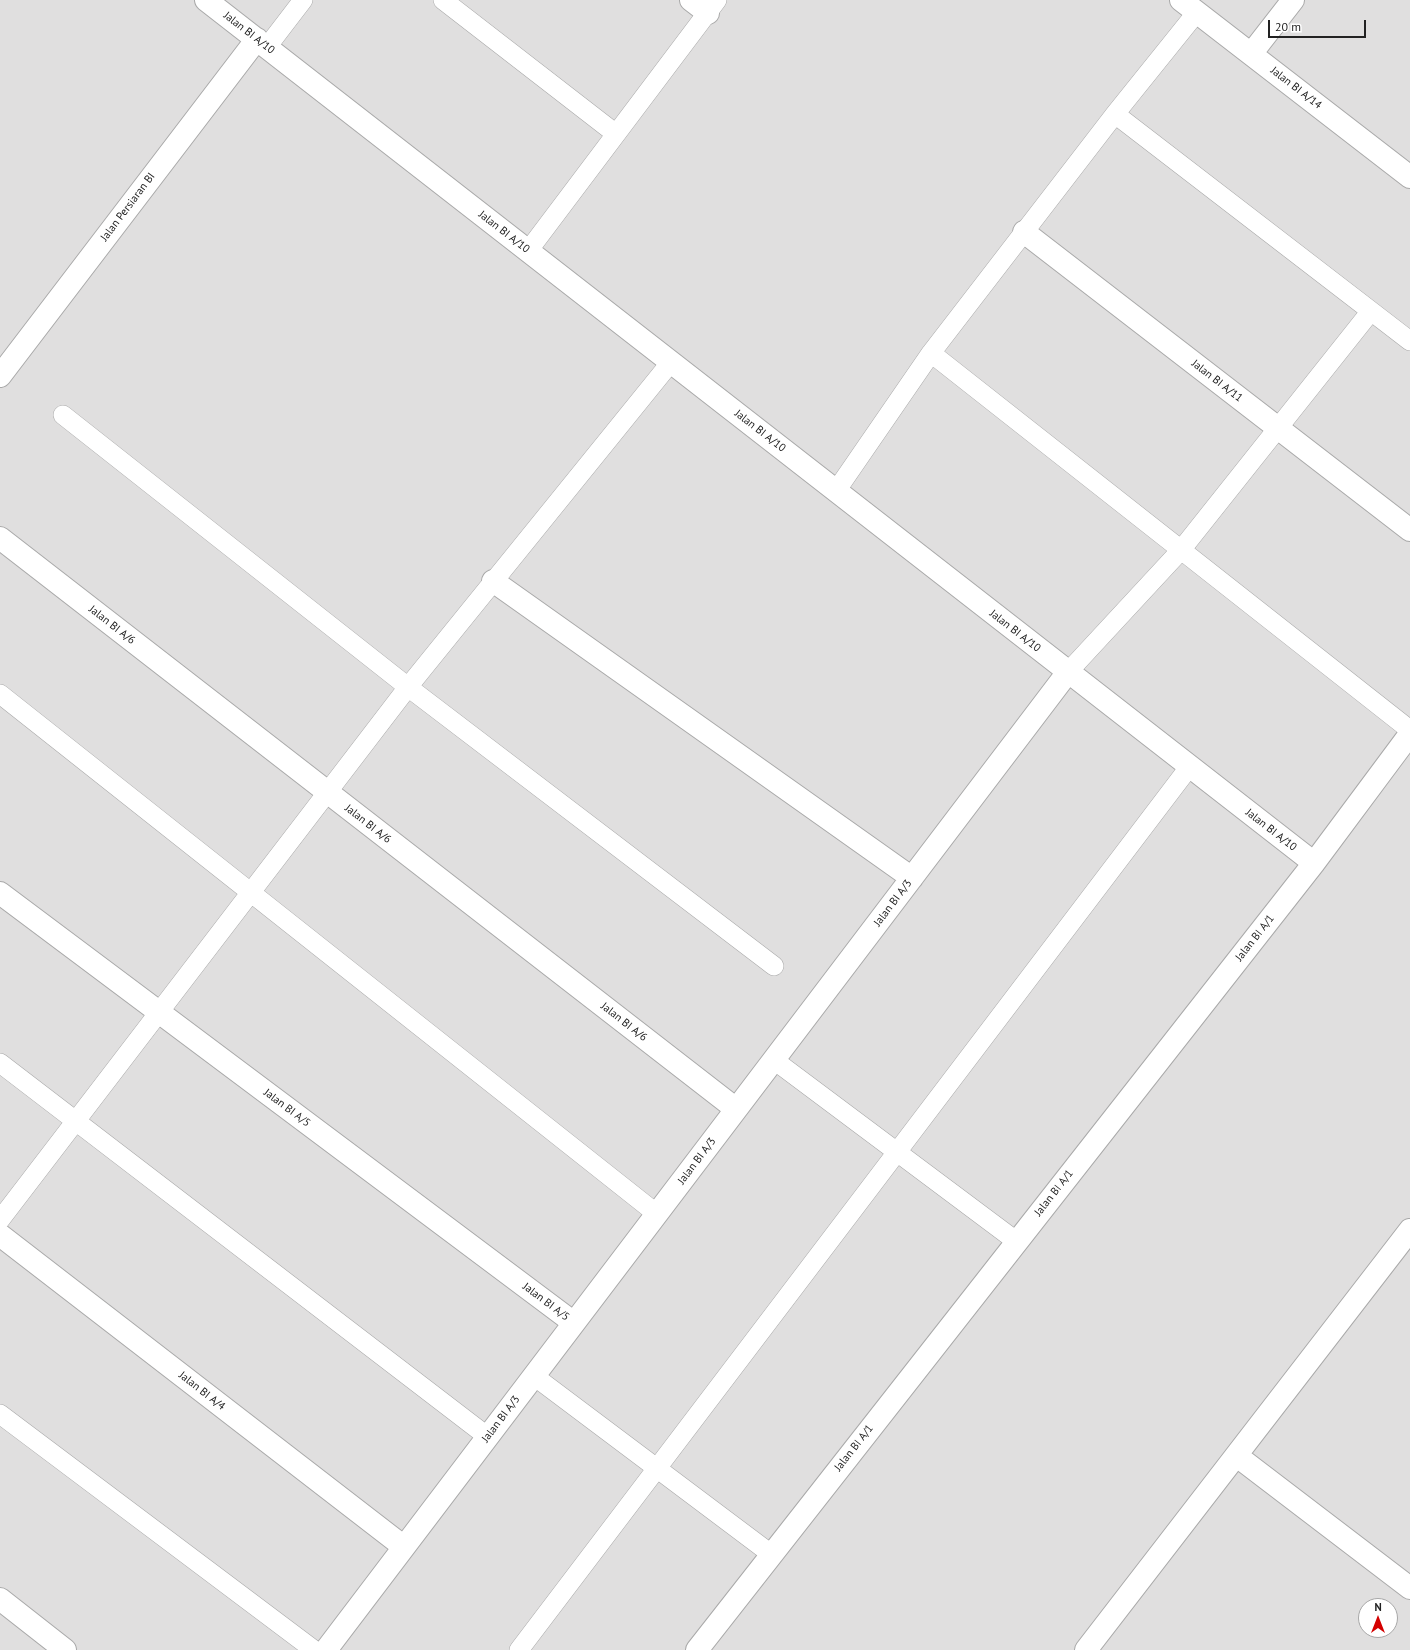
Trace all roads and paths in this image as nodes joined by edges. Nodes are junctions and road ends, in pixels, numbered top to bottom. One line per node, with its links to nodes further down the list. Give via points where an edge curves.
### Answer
1 (206, 0): 7 (street, Jalan BI A/10)
2 (303, 0): 7 (lane)
3 (443, 0): 10 (lane)
4 (1293, 0): 8 (street)
5 (705, 4): 10 (lane)
6 (1189, 6): 8 (street, Jalan BI A/14); 9 (lane)
7 (262, 43): 13 (street, Jalan BI A/10); 18 (street, Jalan Persiaran BI)
8 (1251, 54): 11 (street, Jalan BI A/14)
9 (1115, 114): 12 (lane); 14 (lane)
10 (616, 134): 13 (lane)
11 (1410, 177)
12 (1024, 232): 16 (lane); 20 (street, Jalan BI A/11)
13 (528, 252): 17 (street, Jalan BI A/10)
14 (1371, 311): 15 (lane); 20 (lane)
15 (1410, 341)
16 (930, 354): 21 (lane); 24 (lane)
17 (671, 362): 21 (street, Jalan BI A/10); 25 (lane)
18 (0, 376)
19 (63, 415): 27 (lane)
20 (1278, 428): 22 (street, Jalan BI A/11); 24 (lane)
21 (836, 491): 26 (street, Jalan BI A/10)
22 (1410, 530)
23 (0, 538): 32 (street, Jalan BI A/6)
24 (1181, 550): 26 (lane); 29 (lane)
25 (493, 581): 27 (lane); 34 (street)
26 (1068, 672): 31 (street, Jalan BI A/10); 34 (street, Jalan BI A/3)
27 (408, 687): 32 (lane); 37 (lane)
28 (0, 694): 35 (lane)
29 (1410, 730)
30 (1410, 734): 33 (street, Jalan BI A/1)
31 (1190, 766): 33 (street, Jalan BI A/10); 43 (lane)
32 (326, 792): 35 (lane); 41 (street, Jalan BI A/6)
33 (1314, 863): 48 (street, Jalan BI A/1)
34 (912, 878): 39 (street, Jalan BI A/3)
35 (250, 892): 38 (lane); 44 (lane)
36 (0, 893): 38 (street, Jalan BI A/5)
37 (774, 966)
38 (159, 1012): 42 (lane); 49 (street, Jalan BI A/5)
39 (774, 1060): 41 (street, Jalan BI A/3); 43 (lane)
40 (0, 1063): 42 (lane)
41 (736, 1109): 44 (street, Jalan BI A/3)
42 (76, 1121): 45 (lane); 52 (lane)
43 (897, 1152): 48 (lane); 54 (lane)
44 (657, 1214): 49 (street, Jalan BI A/3)
45 (0, 1220)
46 (1410, 1230): 53 (street)
47 (0, 1235): 55 (street, Jalan BI A/4)
48 (1016, 1241): 56 (street, Jalan BI A/1)
49 (574, 1323): 50 (street, Jalan BI A/3)
50 (534, 1376): 52 (street, Jalan BI A/3); 54 (lane)
51 (0, 1414): 60 (lane)
52 (488, 1436): 55 (street, Jalan BI A/3)
53 (1237, 1456): 57 (street); 64 (street)
54 (657, 1468): 56 (lane); 62 (lane)
55 (404, 1547): 61 (street, Jalan BI A/3)
56 (772, 1554): 63 (street, Jalan BI A/1)
57 (1410, 1588)
58 (0, 1599): 59 (street)
59 (65, 1650)
60 (314, 1650)
61 (326, 1650)
62 (519, 1650)
63 (697, 1650)
64 (1086, 1650)

